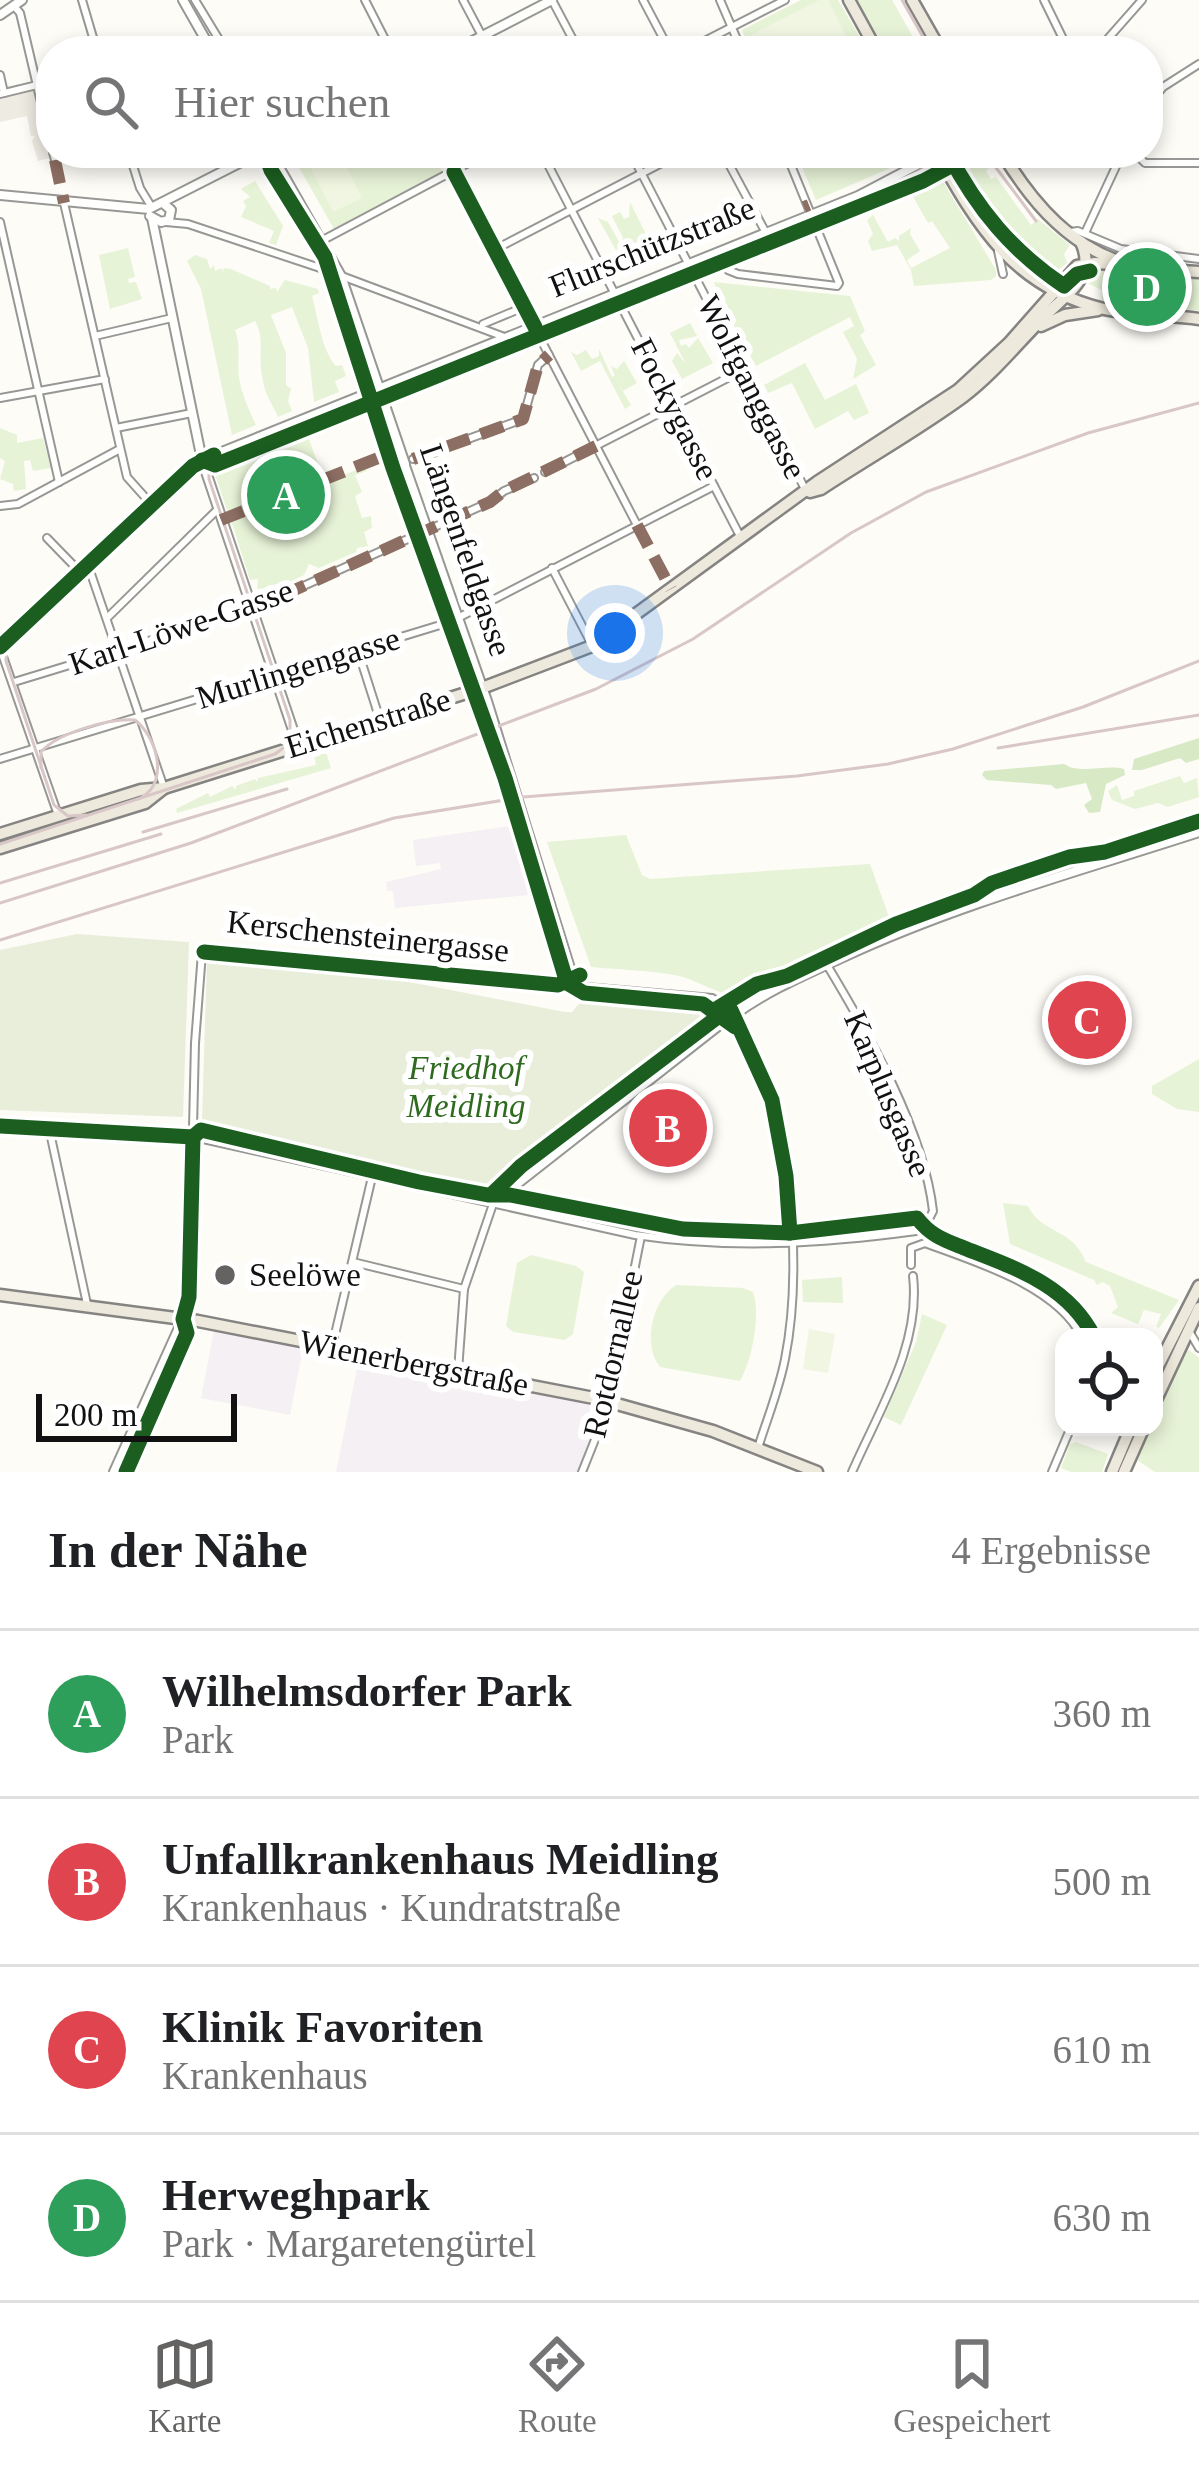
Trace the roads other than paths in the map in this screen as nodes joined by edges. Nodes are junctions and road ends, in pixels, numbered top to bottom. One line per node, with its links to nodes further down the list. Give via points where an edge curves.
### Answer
1 (82, 0): 17 (street)
2 (183, 0): 18 (street)
3 (195, 0): 19 (street)
4 (463, 0): 21 (street)
5 (552, 0): 21 (street); 22 (street)
6 (643, 0): 23 (street)
7 (720, 0): 16 (street)
8 (785, 0): 16 (street)
9 (849, 0): 26 (main road)
10 (912, 0): 27 (main road)
11 (1044, 0): 28 (street)
12 (367, 1): 20 (street)
13 (1138, 2): 29 (street)
14 (13, 4): 15 (street); 32 (street)
15 (0, 15)
16 (732, 28): 24 (street); 25 (street)
17 (93, 36)
18 (203, 36)
19 (217, 36)
20 (384, 36)
21 (482, 36)
22 (571, 36)
23 (662, 36)
24 (716, 36)
25 (735, 36)
26 (869, 36)
27 (932, 36)
28 (1062, 36)
29 (1110, 36)
30 (1199, 64): 34 (street)
31 (0, 75): 35 (street)
32 (36, 81)
33 (36, 85): 35 (street)
34 (1163, 86)
35 (2, 93)
36 (1163, 163): 37 (street)
37 (1199, 163)
38 (134, 168): 56 (street)
39 (230, 168): 57 (street, via 180,194)
40 (280, 168): 62 (street, Längenfeldgasse)
41 (461, 168): 51 (street)
42 (550, 168): 55 (street, Fockygasse)
43 (638, 168): 52 (street, Wolfganggasse)
44 (651, 168): 52 (street)
45 (731, 168): 60 (street)
46 (793, 168): 58 (street)
47 (915, 168): 58 (street, Flurschützstraße)
48 (946, 168): 64 (main road)
49 (1011, 168): 61 (main road, via 1067,233)
50 (1115, 168): 61 (street)
51 (454, 172): 62 (street); 65 (street)
52 (641, 173): 55 (street); 69 (street, Wolfganggasse)
53 (0, 196): 54 (street)
54 (64, 202): 56 (street); 86 (street)
55 (572, 208): 65 (street); 76 (street, Fockygasse)
56 (150, 212): 57 (street); 57 (street); 63 (street)
57 (167, 214): 63 (street); 73 (street)
58 (813, 214): 60 (street, Flurschützstraße); 66 (street, via 836,286 738,274)
59 (0, 222): 92 (street)
60 (766, 233): 66 (street, Flurschützstraße)
61 (1083, 238): 67 (street); 68 (main road); 70 (main road)
62 (323, 240): 73 (street, Längenfeldgasse)
63 (157, 248): 81 (street)
64 (997, 248): 72 (street); 74 (main road)
65 (494, 250): 78 (street)
66 (718, 252): 69 (street, Flurschützstraße)
67 (1199, 259)
68 (1086, 264): 70 (main road); 75 (main road, Eichenstraße); 77 (main road, Eichenstraße)
69 (688, 265): 76 (street, Flurschützstraße); 89 (street, Wolfganggasse)
70 (1133, 266): 71 (main road)
71 (1199, 272)
72 (1004, 274)
73 (340, 276): 83 (street); 91 (street, Längenfeldgasse)
74 (1030, 277): 75 (main road); 79 (main road)
75 (1054, 289): 77 (main road); 79 (main road, Eichenstraße)
76 (616, 294): 84 (street, Flurschützstraße); 94 (street, Fockygasse)
77 (1069, 296): 80 (main road); 85 (main road, Eichenstraße)
78 (524, 307): 83 (street, Flurschützstraße); 84 (street)
79 (1039, 309): 106 (main road, Eichenstraße, via 958,390)
80 (1105, 309): 82 (main road); 85 (main road)
81 (172, 317): 86 (street); 96 (street)
82 (1199, 319)
83 (480, 325): 87 (street)
84 (535, 327): 87 (street, Flurschützstraße); 88 (street)
85 (1033, 331): 106 (main road, Eichenstraße, via 964,395)
86 (95, 336): 90 (street)
87 (507, 338): 91 (street, Flurschützstraße)
88 (549, 355): 98 (street); 101 (street, via 538,365 523,418)
89 (743, 370): 94 (street); 106 (street, Wolfganggasse)
90 (105, 379): 92 (street); 97 (street)
91 (379, 389): 100 (street, Flurschützstraße); 101 (street, Längenfeldgasse)
92 (38, 391): 93 (street); 104 (street)
93 (2, 397): 95 (street)
94 (674, 406): 98 (street); 105 (street, Fockygasse)
95 (0, 409)
96 (192, 413): 97 (street); 100 (street)
97 (116, 428): 99 (street)
98 (596, 446): 102 (street); 110 (street)
99 (121, 448): 104 (street); 107 (street, via 128,477)
100 (202, 460): 107 (street); 109 (street)
101 (409, 461): 111 (street, Längenfeldgasse)
102 (545, 472)
103 (534, 478): 111 (street, Karl-Löwe-Gasse)
104 (59, 482): 108 (street)
105 (713, 486): 110 (street, Murlingengasse); 113 (street, Fockygasse)
106 (806, 492): 113 (main road, Eichenstraße)
107 (152, 505): 114 (street)
108 (0, 506)
109 (218, 509): 116 (street); 117 (street)
110 (637, 525): 115 (street, Murlingengasse)
111 (427, 530): 116 (street, Karl-Löwe-Gasse); 118 (street, Längenfeldgasse)
112 (46, 538): 114 (street)
113 (741, 538): 119 (main road, Eichenstraße)
114 (84, 568): 117 (street); 120 (street)
115 (552, 568): 118 (street, Murlingengasse); 119 (street)
116 (250, 610): 121 (street, Karl-Löwe-Gasse); 123 (street)
117 (107, 618): 121 (street)
118 (458, 618): 122 (street, Murlingengasse); 125 (street, Längenfeldgasse)
119 (592, 646): 125 (main road, Eichenstraße)
120 (0, 648): 124 (street)
121 (118, 651): 124 (street, Karl-Löwe-Gasse); 126 (street)
122 (358, 651): 123 (street, Murlingengasse); 127 (street)
123 (273, 676): 126 (street, Murlingengasse); 128 (street)
124 (14, 682): 129 (street)
125 (482, 688): 127 (main road, Eichenstraße); 138 (street, Längenfeldgasse)
126 (139, 717): 129 (street, Murlingengasse); 131 (street)
127 (380, 720): 128 (main road, Eichenstraße)
128 (298, 746): 131 (main road, Eichenstraße)
129 (35, 748): 130 (street, Murlingengasse); 132 (street)
130 (0, 759)
131 (164, 788): 132 (main road, Eichenstraße); 133 (main road, Eichenstraße, via 145,803)
132 (58, 815): 133 (street); 135 (main road, Eichenstraße)
133 (62, 830): 136 (main road, Eichenstraße)
134 (1199, 832): 137 (street, via 1005,892)
135 (0, 834)
136 (0, 848)
137 (827, 965): 139 (street); 146 (street, Karplusgasse, via 907,1122 933,1204 925,1227)
138 (574, 981): 139 (street, Kerschensteinergasse, via 712,999); 142 (street, Kerschensteinergasse, via 204,952)
139 (730, 1018): 144 (street); 146 (street, via 772,1100)
140 (0, 1126): 141 (street)
141 (49, 1128): 142 (street); 153 (street)
142 (193, 1137): 143 (street); 155 (street)
143 (372, 1177): 144 (street); 147 (street)
144 (493, 1204): 145 (street); 151 (street)
145 (641, 1236): 146 (street); 163 (street, Rotdornallee)
146 (790, 1244): 167 (street, via 788,1346)
147 (353, 1262): 151 (street); 158 (street)
148 (911, 1265): 157 (street, via 911,1248 925,1243 1026,1285)
149 (913, 1276): 172 (street, via 910,1337)
150 (1199, 1286): 160 (main road)
151 (464, 1289): 161 (street)
152 (0, 1295): 153 (main road, Wienerbergstraße)
153 (87, 1304): 155 (main road, Wienerbergstraße)
154 (1199, 1308): 156 (main road)
155 (183, 1319): 158 (main road, Wienerbergstraße); 169 (street)
156 (1189, 1327): 159 (street); 162 (main road)
157 (1076, 1328)
158 (332, 1347): 161 (main road, Wienerbergstraße)
159 (1199, 1348)
160 (1163, 1356)
161 (458, 1371): 163 (main road, Wienerbergstraße)
162 (1163, 1384)
163 (606, 1401): 167 (main road, Wienerbergstraße); 170 (street, Rotdornallee)
164 (1067, 1436): 173 (street)
165 (1129, 1436): 168 (main road)
166 (1139, 1436): 168 (main road)
167 (758, 1448): 171 (main road, Wienerbergstraße)
168 (1121, 1469)
169 (114, 1472)
170 (582, 1472)
171 (817, 1472)
172 (852, 1472)
173 (1052, 1472)

